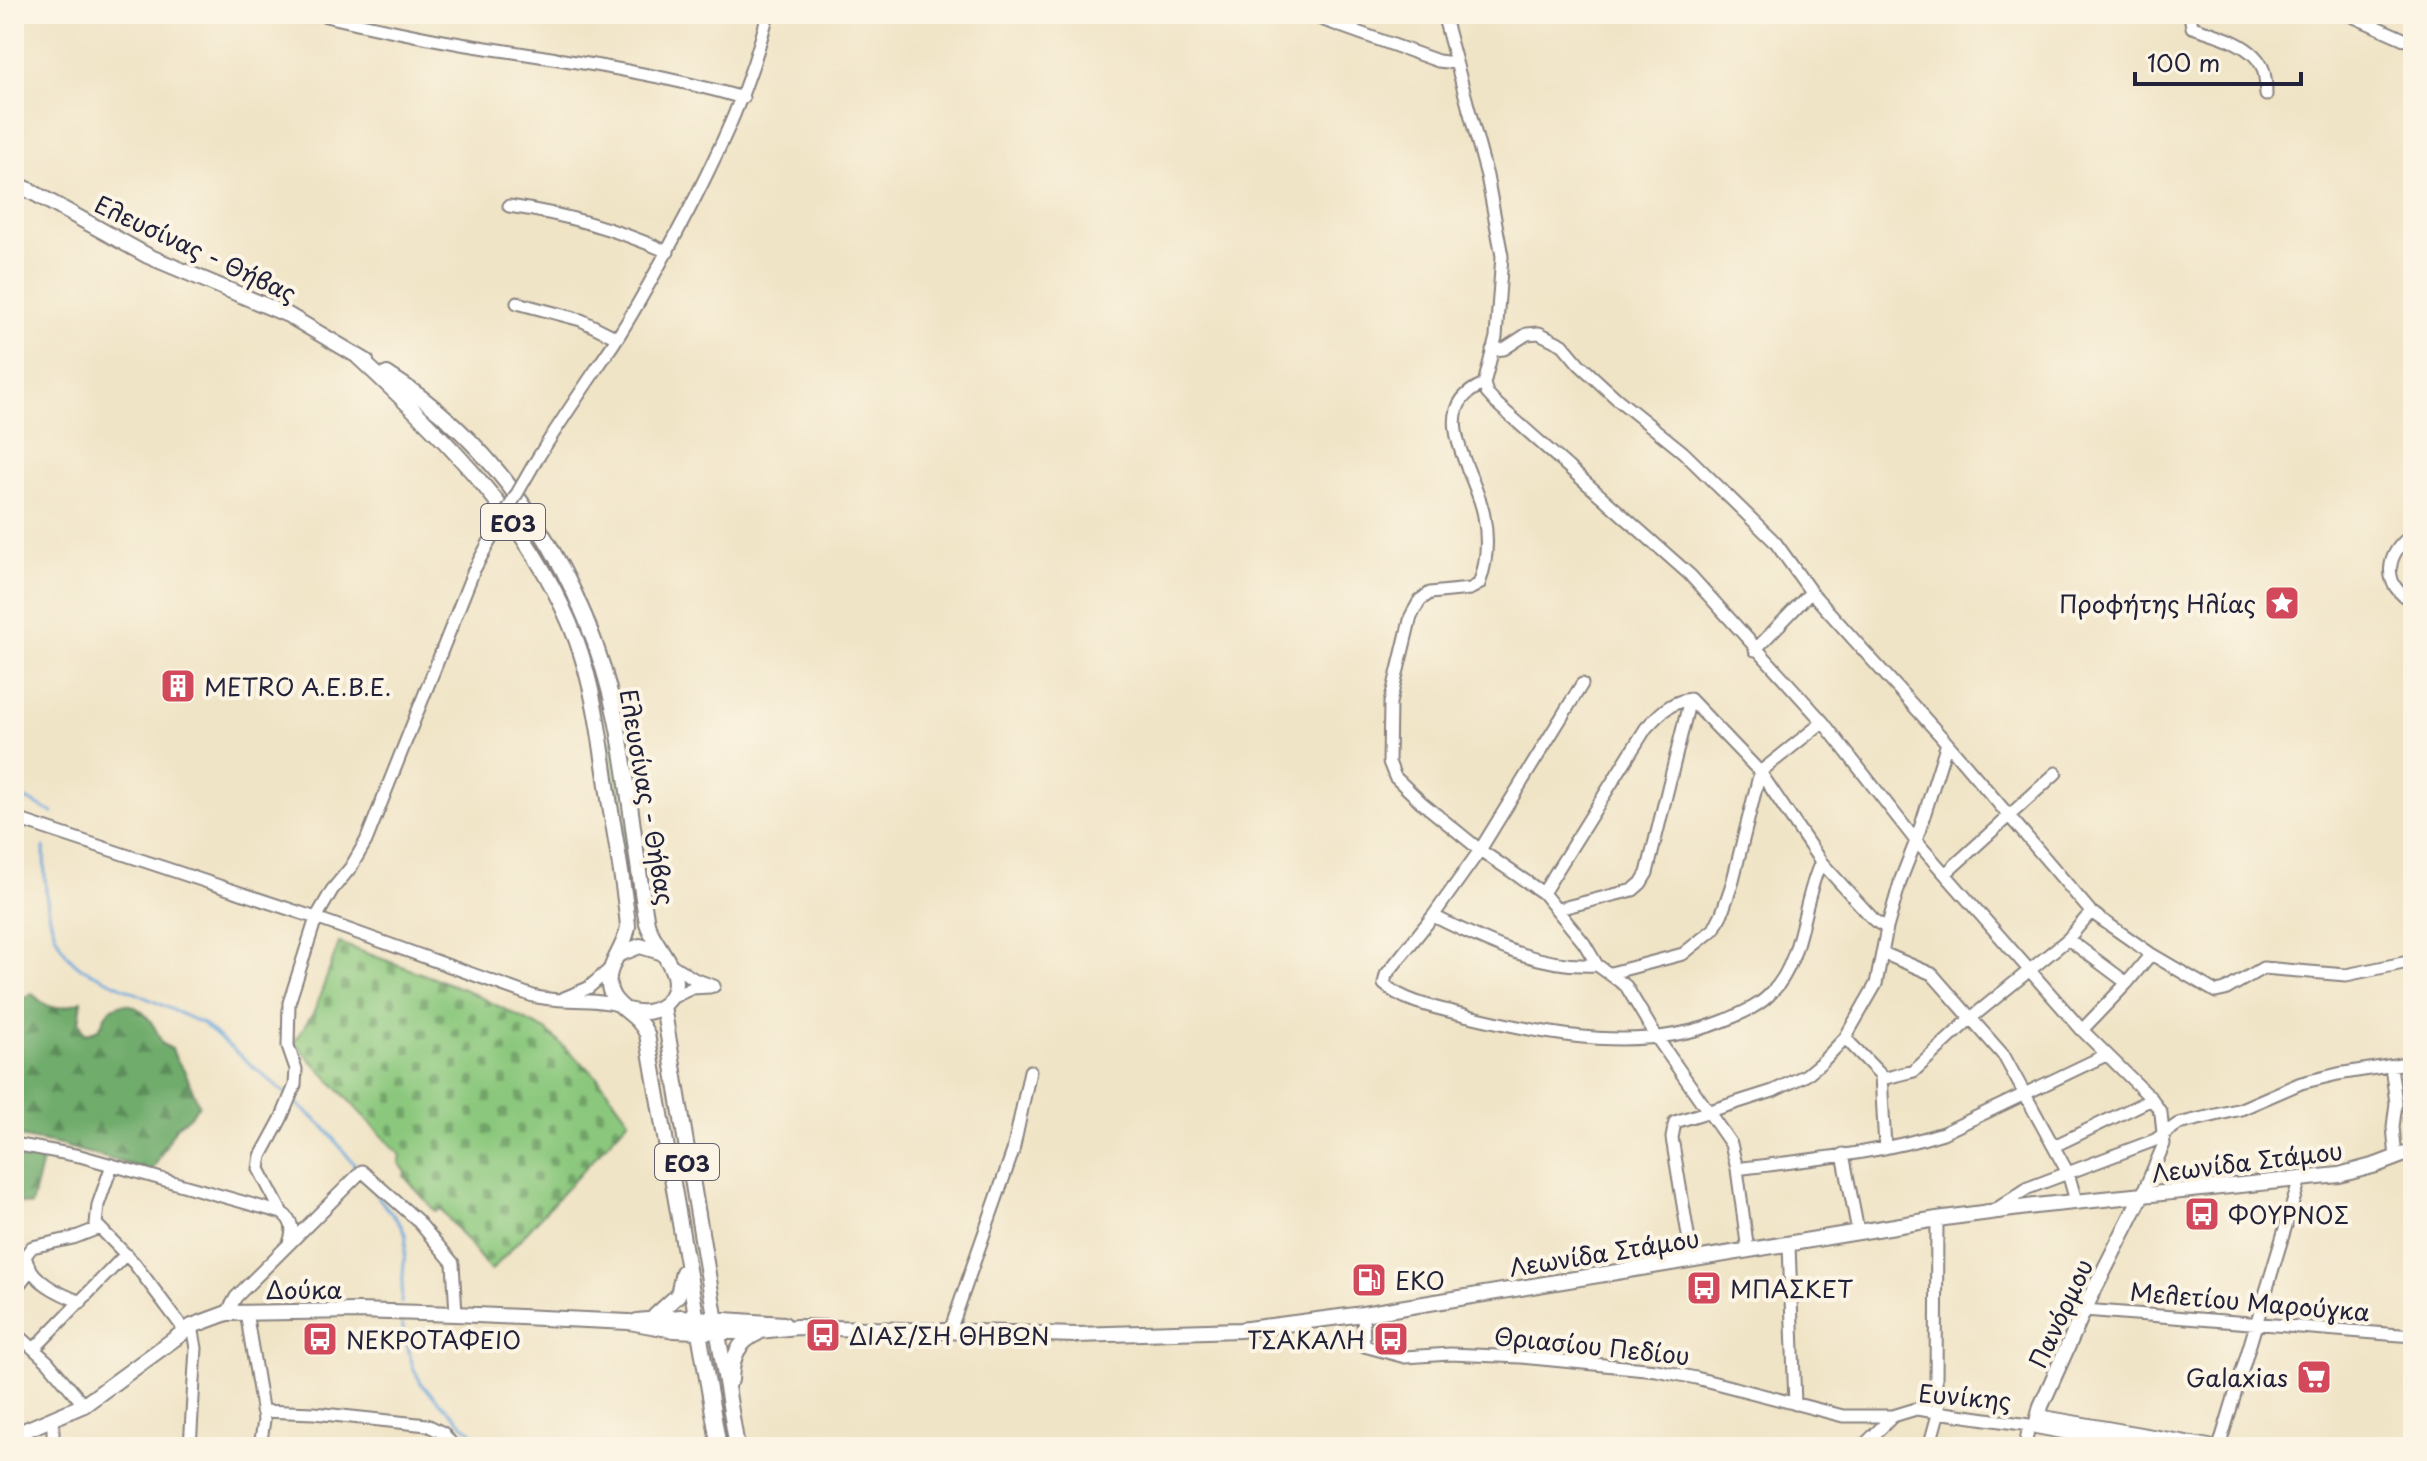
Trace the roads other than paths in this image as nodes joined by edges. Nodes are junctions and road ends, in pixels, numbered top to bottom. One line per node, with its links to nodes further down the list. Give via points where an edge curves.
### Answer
1 (317, 14): 10 (street, via 593,64)
2 (768, 14): 10 (street)
3 (1307, 14): 8 (street)
4 (1443, 14): 8 (street)
5 (2190, 14): 9 (street, via 2192,27 2227,39 2257,59)
6 (2347, 14): 7 (street)
7 (2413, 43)
8 (1455, 63): 16 (street, via 1487,176 1502,256)
9 (2266, 95)
10 (743, 98): 13 (street)
11 (14, 182): 17 (main road, Ελευσίνας - Θήβας / ΕΟ3, via 148,256 288,315)
12 (509, 206): 13 (street, via 617,230)
13 (668, 252): 15 (street)
14 (517, 303): 15 (street, via 581,320)
15 (617, 338): 39 (street, bridge, via 534,464 474,570 366,841)
16 (1492, 350): 18 (street); 20 (street, via 1539,333 1563,345 1616,398 1725,490 1775,542)
17 (358, 357): 42 (main road, Ελευσίνας - Θήβας / ΕΟ3, via 426,402 470,441 521,503 563,574 589,632 616,717 647,923); 44 (main road, Ελευσίνας - Θήβας / ΕΟ3, via 490,492 537,560 567,618 587,674 601,741 628,926)
18 (1484, 384): 22 (street, via 1497,404 1690,575); 32 (street, via 1463,397 1455,430 1484,515 1483,573 1470,589 1430,593 1420,600 1411,616 1390,703 1388,741 1395,777)
19 (2413, 534): 21 (street, via 2398,550 2390,573 2394,587)
20 (1811, 592): 22 (street); 26 (street)
21 (2413, 602)
22 (1755, 650): 25 (street)
23 (1582, 684): 32 (street)
24 (1690, 699): 27 (street); 35 (street, via 1664,709 1646,728); 36 (street, via 1641,883 1633,890)
25 (1823, 722): 27 (street); 31 (street)
26 (1947, 743): 29 (street); 31 (street)
27 (1760, 772): 33 (street); 51 (street, via 1732,884 1714,929 1683,954)
28 (2056, 773): 29 (street)
29 (2009, 817): 34 (street); 37 (street)
30 (14, 818): 39 (street)
31 (1916, 841): 34 (street); 40 (street)
32 (1480, 850): 35 (street); 38 (street)
33 (1821, 862): 40 (street); 58 (street, via 1787,970 1771,994 1711,1026)
34 (1945, 874): 50 (street)
35 (1543, 893): 36 (street)
36 (1558, 909): 48 (street)
37 (2091, 912): 41 (street); 45 (street)
38 (1433, 916): 48 (street, via 1536,959 1575,967); 58 (street, via 1386,975 1384,984 1394,993 1532,1031 1614,1041)
39 (316, 918): 53 (street); 82 (street, via 289,1003 288,1046 295,1085 259,1162 261,1177)
40 (1887, 928): 43 (street)
41 (2068, 939): 50 (street); 52 (street)
42 (660, 952): 44 (main road, via 640,946); 47 (main road, Ελευσίνας - Θήβας / ΕΟ3)
43 (1883, 953): 56 (street, via 1932,974); 59 (street, via 1876,984)
44 (620, 954): 49 (main road, Ελευσίνας - Θήβας / ΕΟ3)
45 (2151, 954): 46 (street, via 2216,992 2263,968 2346,975); 52 (street)
46 (2413, 961)
47 (672, 965): 54 (main road, ΕΟ3, via 675,982); 54 (street, via 714,986 692,988)
48 (1597, 965): 51 (street)
49 (610, 969): 53 (street, via 588,988); 55 (main road, ΕΟ3, via 611,993)
50 (2029, 969): 56 (street); 57 (street)
51 (1611, 973): 58 (street, via 1626,986)
52 (2127, 983): 57 (street)
53 (554, 1001): 55 (street, via 602,1001)
54 (666, 1002): 55 (main road, via 646,1013); 104 (main road, ΕΟ3)
55 (625, 1008): 86 (main road, ΕΟ3, via 647,1034)
56 (1971, 1018): 64 (street, via 1914,1071); 65 (street, via 2004,1056)
57 (2082, 1030): 60 (street)
58 (1657, 1038): 67 (street)
59 (1845, 1038): 64 (street); 67 (street, via 1806,1075)
60 (2106, 1055): 65 (street); 66 (street)
61 (2413, 1062): 62 (street)
62 (2391, 1066): 68 (street, via 2301,1083); 74 (street)
63 (1030, 1071): 109 (street, via 1013,1151)
64 (1882, 1079): 71 (street)
65 (2023, 1093): 70 (street); 71 (street, via 1943,1133)
66 (2152, 1099): 68 (street, via 2161,1113); 70 (street)
67 (1707, 1111): 76 (street, via 1731,1144); 91 (street, via 1680,1120 1673,1128)
68 (2163, 1134): 77 (street); 79 (street, via 2164,1144)
69 (14, 1144): 75 (street)
70 (2054, 1146): 77 (street)
71 (1885, 1148): 73 (street)
72 (2413, 1151): 74 (main road, Λεωνίδα Στάμου)
73 (1843, 1154): 76 (street); 85 (street)
74 (2396, 1158): 78 (main road, Λεωνίδα Στάμου, via 2339,1175)
75 (112, 1165): 82 (street); 84 (street, via 95,1216)
76 (1737, 1169): 89 (street)
77 (2068, 1173): 80 (street); 81 (street, via 2028,1188)
78 (2300, 1179): 79 (main road, Λεωνίδα Στάμου); 102 (street)
79 (2142, 1195): 80 (main road, Λεωνίδα Στάμου); 95 (main road, Πανόρμου)
80 (2076, 1201): 81 (main road, Λεωνίδα Στάμου)
81 (1993, 1211): 83 (main road, Λεωνίδα Στάμου)
82 (282, 1213): 88 (street, via 292,1228)
83 (1937, 1219): 85 (main road, Λεωνίδα Στάμου); 117 (street)
84 (99, 1228): 90 (street); 92 (street, via 23,1248)
85 (1858, 1231): 87 (main road, Λεωνίδα Στάμου)
86 (683, 1244): 100 (main road, ΕΟ3, via 681,1289 675,1301); 103 (main road, ΕΟ3)
87 (1789, 1245): 89 (main road, Λεωνίδα Στάμου); 113 (street)
88 (287, 1248): 97 (street, via 236,1297); 98 (street, via 362,1171 417,1220 453,1263)
89 (1748, 1251): 91 (main road, Λεωνίδα Στάμου)
90 (126, 1254): 94 (street); 106 (street)
91 (1692, 1259): 99 (main road, Λεωνίδα Στάμου)
92 (31, 1269): 93 (street); 94 (street, via 48,1286)
93 (18, 1286)
94 (81, 1302): 111 (street)
95 (2084, 1310): 102 (street, Μελετίου Μαρούγκα); 120 (main road, Πανόρμου)
96 (246, 1312): 97 (main road, Δούκα); 98 (main road, Δούκα); 116 (street)
97 (227, 1313): 106 (main road, Δούκα)
98 (456, 1314): 101 (main road, Δούκα)
99 (1363, 1314): 109 (main road, Λεωνίδα Στάμου, via 1163,1334); 113 (street, Θριασίου Πεδίου, via 1364,1346 1390,1354 1521,1357 1656,1370)
100 (652, 1318): 101 (main road, Δούκα); 103 (main road, Δούκα)
101 (629, 1322): 103 (main road, Δούκα)
102 (2255, 1323): 110 (street, Μελετίου Μαρούγκα); 133 (street)
103 (697, 1324): 104 (main road, Δούκα); 126 (main road, ΕΟ3)
104 (716, 1325): 105 (main road, Λεωνίδα Στάμου, via 771,1321); 108 (main road, Λεωνίδα Στάμου); 115 (main road, ΕΟ3)
105 (797, 1327): 108 (main road, Λεωνίδα Στάμου); 109 (main road, Λεωνίδα Στάμου)
106 (189, 1329): 114 (main road, Δούκα); 123 (street, via 196,1348)
107 (14, 1331): 111 (street)
108 (763, 1331): 115 (main road, ΕΟ3, via 735,1353)
109 (950, 1331)
110 (2413, 1336)
111 (31, 1346): 112 (street); 114 (street)
112 (14, 1347)
113 (1795, 1404): 118 (street, Θριασίου Πεδίου, via 1843,1416)
114 (84, 1405): 119 (main road, Δούκα)
115 (730, 1408): 127 (main road, ΕΟ3)
116 (262, 1411): 124 (street); 125 (street, via 427,1425 436,1427)
117 (1939, 1411): 118 (street, Ευνίκης, via 1916,1409); 120 (street, Ευνίκης); 129 (street)
118 (1893, 1416): 128 (street, Ευνίκης)
119 (53, 1418): 121 (main road, Δούκα); 122 (street)
120 (2034, 1423): 130 (street, Πανόρμου); 131 (main road); 132 (main road)
121 (14, 1435)
122 (53, 1447)
123 (190, 1447)
124 (260, 1447)
125 (454, 1447)
126 (719, 1447)
127 (737, 1447)
128 (1862, 1447)
129 (1929, 1447)
130 (2025, 1447)
131 (2148, 1447)
132 (2209, 1447)
133 (2219, 1447)

